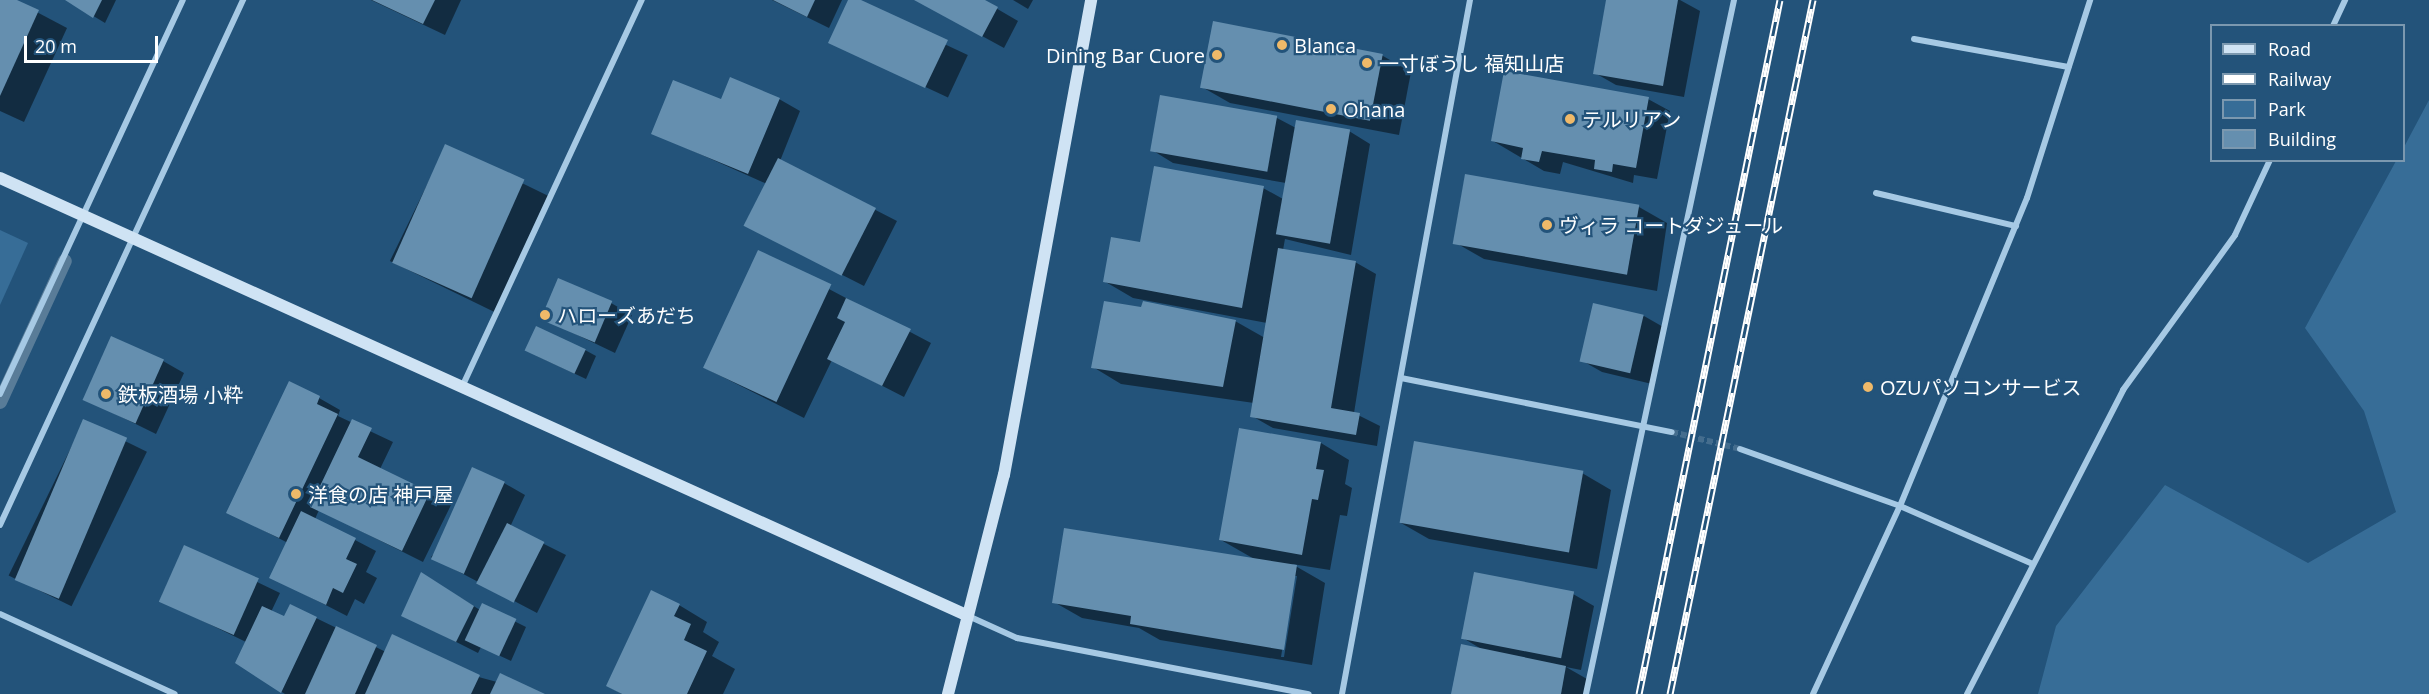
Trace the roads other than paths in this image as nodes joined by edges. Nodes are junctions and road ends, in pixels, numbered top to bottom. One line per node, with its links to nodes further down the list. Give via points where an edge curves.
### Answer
1 (183, 0): 15 (street)
2 (243, 0): 17 (street)
3 (642, 0): 19 (street)
4 (1091, 0): 28 (street, via 1004,475)
5 (1470, 0): 18 (street)
6 (1734, 0): 21 (street)
7 (2090, 0): 11 (street)
8 (2345, 0): 9 (street)
9 (2333, 24)
10 (1914, 39): 11 (street)
11 (2068, 67): 16 (street)
12 (2269, 162): 26 (street, via 2235,235 2122,390)
13 (0, 178): 15 (street)
14 (1876, 193): 16 (street)
15 (81, 216): 17 (street); 20 (street)
16 (2016, 226): 24 (street)
17 (132, 238): 19 (street); 25 (street)
18 (1401, 378): 21 (street); 32 (street)
19 (461, 388): 28 (street)
20 (0, 394)
21 (1642, 427): 22 (street); 33 (street)
22 (1672, 432)
23 (1740, 449): 24 (street)
24 (1900, 506): 26 (street); 34 (street)
25 (0, 525)
26 (2033, 564): 35 (street)
27 (0, 614): 29 (street)
28 (964, 614): 30 (street); 31 (street, via 1017,638)
29 (176, 694)
30 (948, 694)
31 (1309, 694)
32 (1342, 694)
33 (1586, 694)
34 (1813, 694)
35 (1966, 694)

